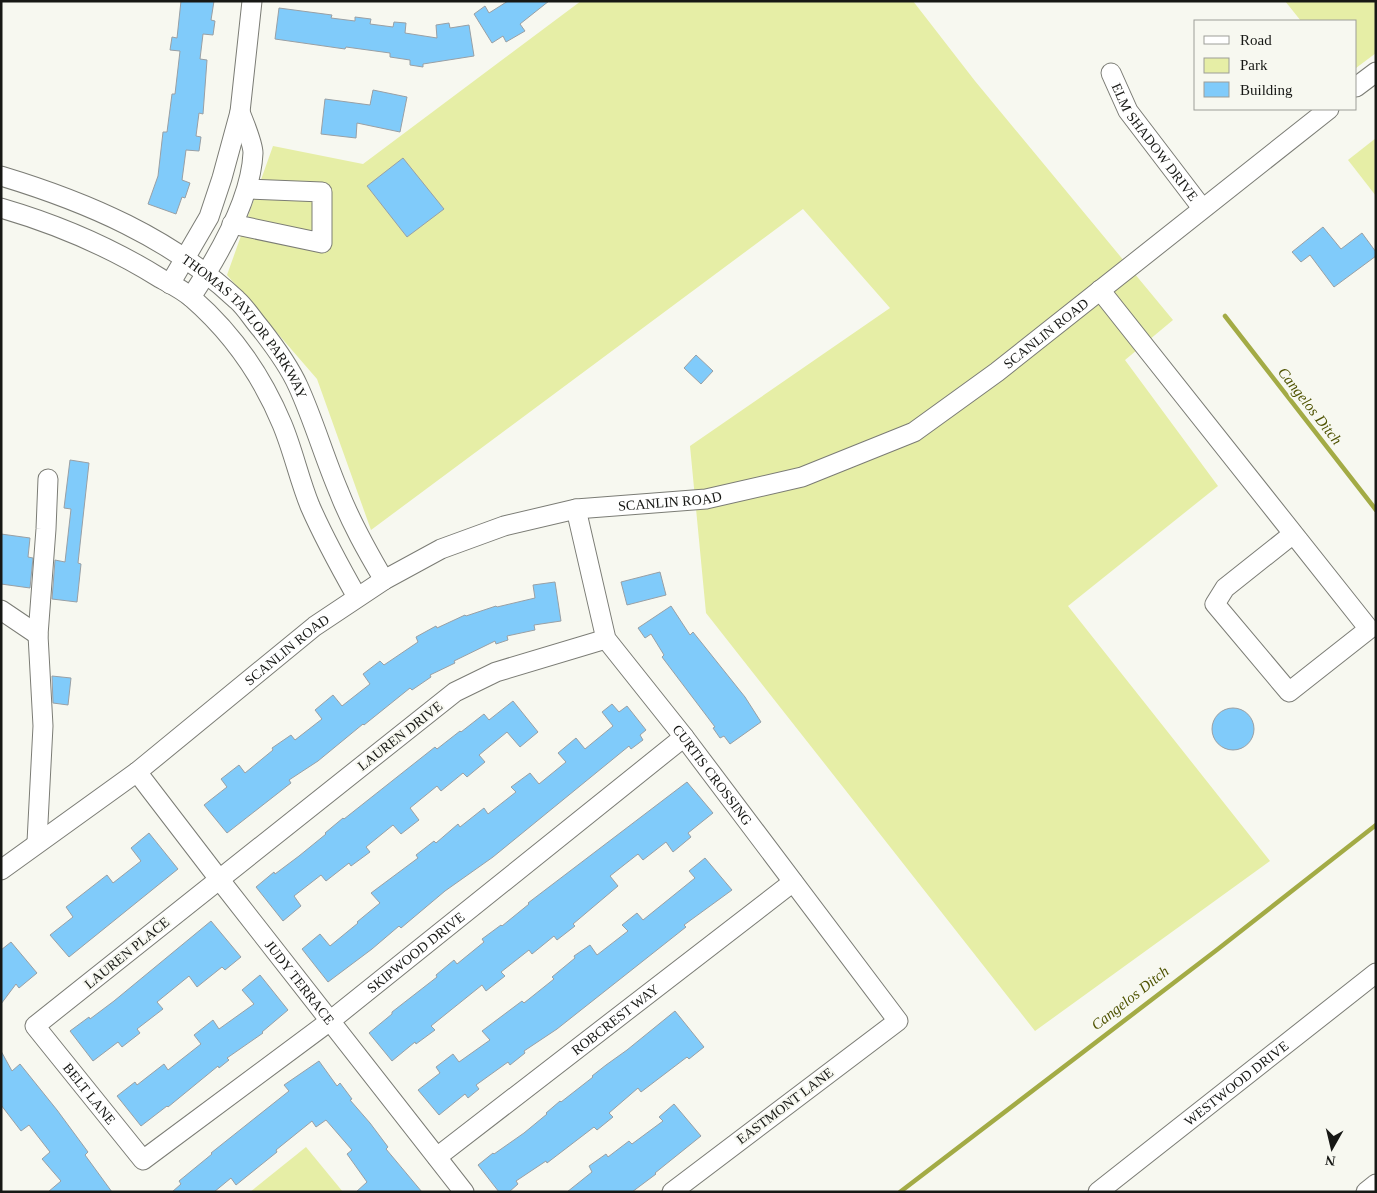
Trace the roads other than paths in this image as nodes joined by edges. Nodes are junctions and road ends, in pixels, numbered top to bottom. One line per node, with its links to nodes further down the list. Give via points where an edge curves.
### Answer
1 (252, 1): 6 (street)
2 (1376, 72): 4 (street)
3 (1111, 73): 10 (street, ELM SHADOW DRIVE, via 1128,111)
4 (1357, 86)
5 (1328, 110): 10 (street, SCANLIN ROAD)
6 (240, 112): 8 (street, via 253,151); 12 (street, via 209,217)
7 (1, 176): 12 (street, THOMAS TAYLOR PARKWAY, via 120,221)
8 (247, 189): 11 (street); 11 (street, via 322,192 322,243)
9 (1, 208): 14 (street, THOMAS TAYLOR PARKWAY, via 109,250)
10 (1202, 208): 15 (street, SCANLIN ROAD)
11 (232, 224): 13 (street)
12 (186, 258): 13 (street, THOMAS TAYLOR PARKWAY); 14 (street)
13 (207, 274): 16 (street); 20 (street, THOMAS TAYLOR PARKWAY, via 239,301 275,347 297,384 338,492 358,537)
14 (170, 284): 16 (street, THOMAS TAYLOR PARKWAY)
15 (1100, 290): 18 (street, SCANLIN ROAD, via 1001,369 914,432 802,477 706,499); 19 (street)
16 (191, 297): 21 (street, THOMAS TAYLOR PARKWAY, via 245,356 268,393 327,545)
17 (48, 479): 23 (street)
18 (576, 508): 20 (street, SCANLIN ROAD, via 504,526 441,549); 24 (street, CURTIS CROSSING)
19 (1293, 534): 19 (street, via 1369,629 1290,692 1215,604 1225,588)
20 (384, 580): 21 (street, SCANLIN ROAD)
21 (357, 597): 26 (street, SCANLIN ROAD, via 315,626)
22 (1, 610): 23 (street)
23 (38, 635): 27 (street, via 43,726)
24 (606, 639): 25 (street, CURTIS CROSSING); 29 (street, LAUREN DRIVE, via 496,672 455,692)
25 (684, 737): 30 (street, CURTIS CROSSING); 32 (street, SKIPWOOD DRIVE)
26 (137, 772): 27 (street, SCANLIN ROAD); 29 (street, JUDY TERRACE)
27 (37, 842): 28 (street, SCANLIN ROAD)
28 (1, 870)
29 (219, 879): 32 (street, JUDY TERRACE); 34 (street, LAUREN PLACE)
30 (793, 882): 33 (street, CURTIS CROSSING); 35 (street, ROBCREST WAY)
31 (1376, 973): 40 (street, WESTWOOD DRIVE)
32 (330, 1021): 35 (street, JUDY TERRACE); 36 (street, SKIPWOOD DRIVE)
33 (898, 1021): 39 (street, EASTMONT LANE)
34 (36, 1026): 36 (street, BELT LANE)
35 (437, 1157): 38 (street, JUDY TERRACE)
36 (144, 1160)
37 (1376, 1184): 41 (street)
38 (464, 1192)
39 (672, 1192)
40 (1098, 1192)
41 (1366, 1192)

